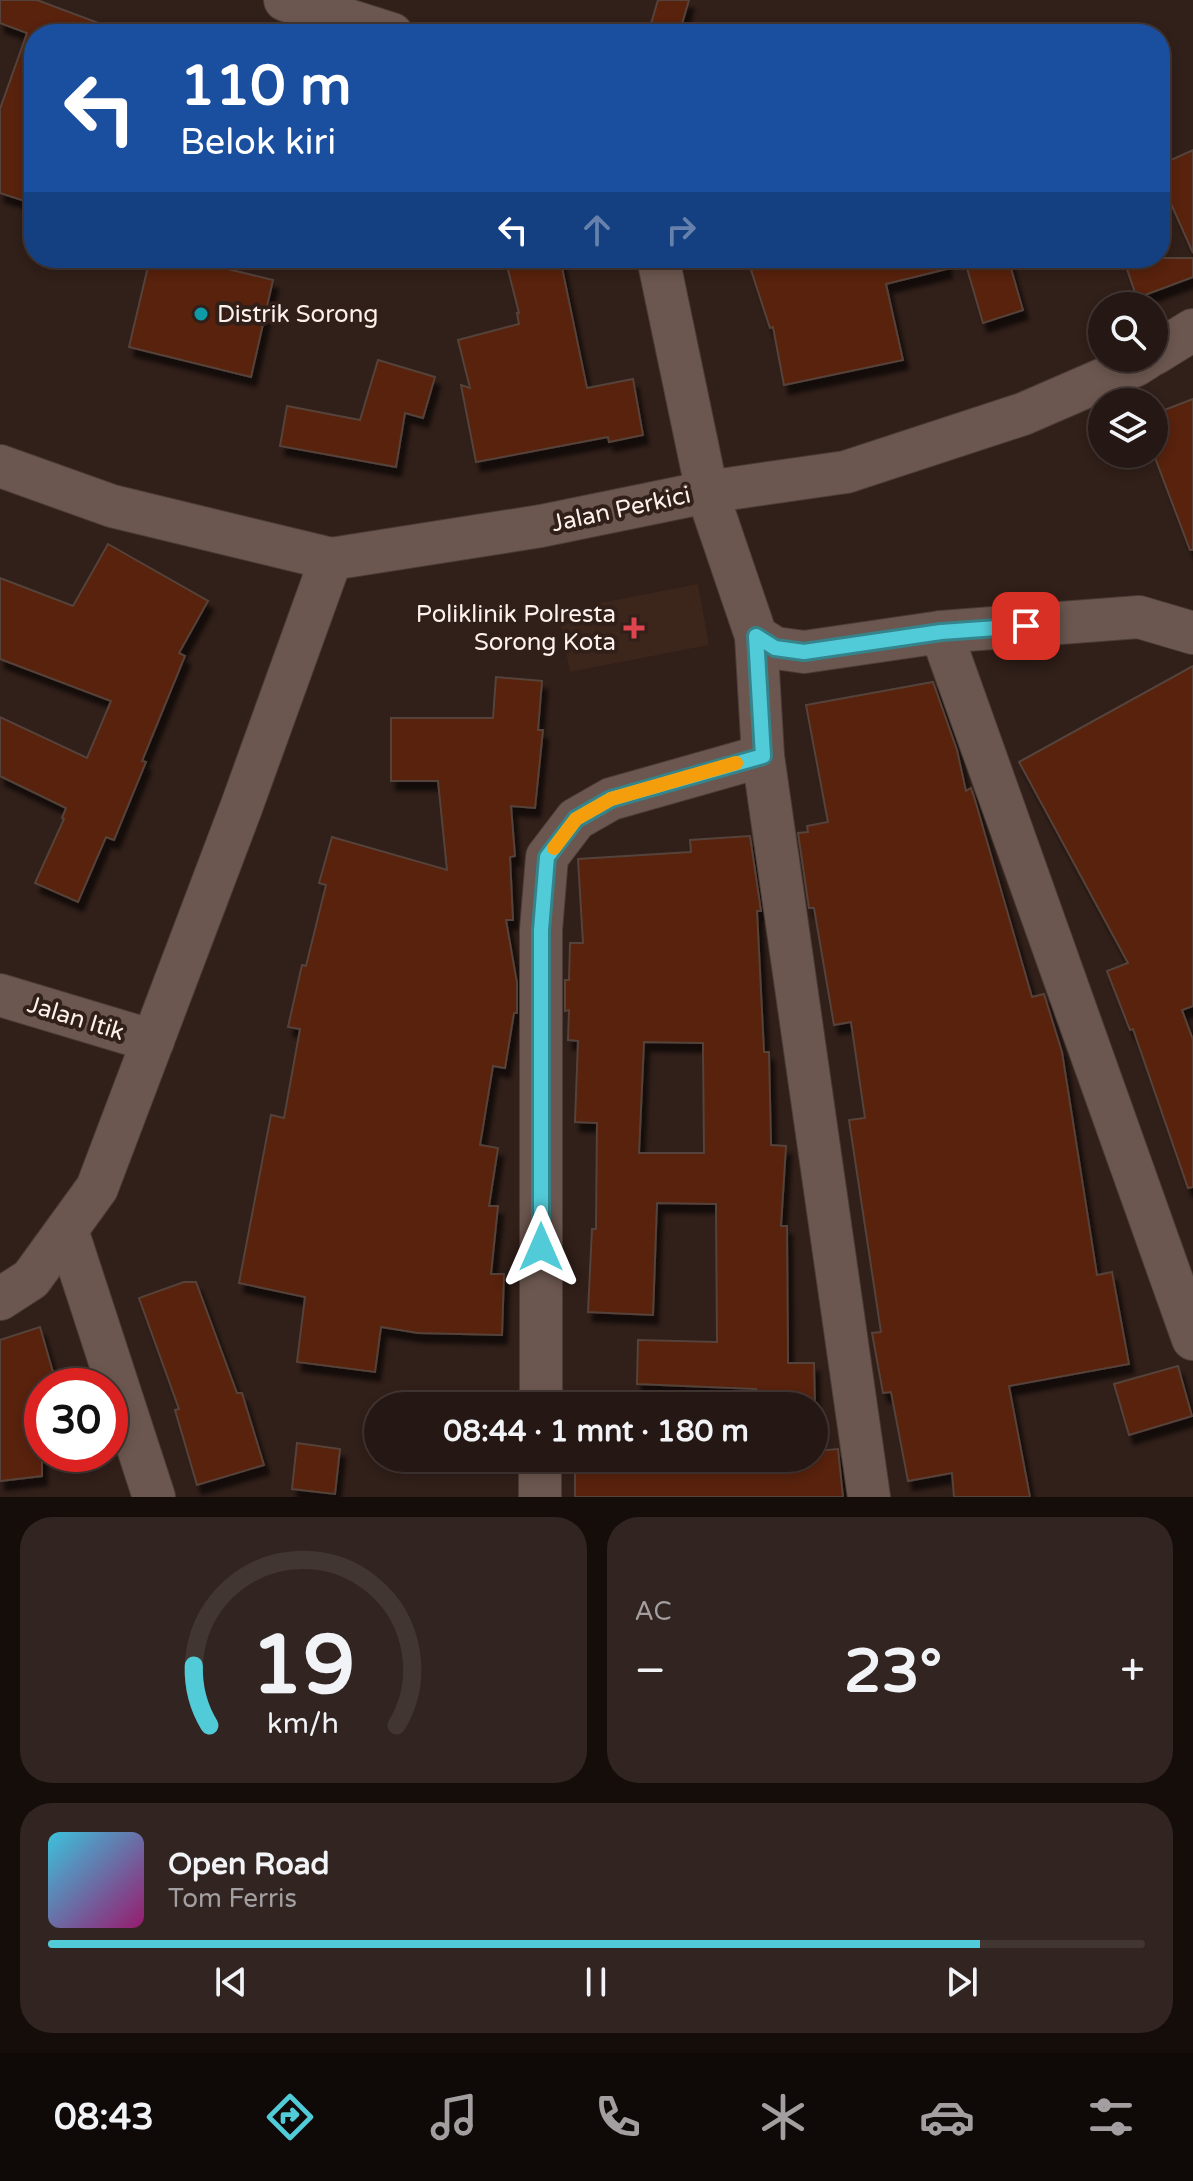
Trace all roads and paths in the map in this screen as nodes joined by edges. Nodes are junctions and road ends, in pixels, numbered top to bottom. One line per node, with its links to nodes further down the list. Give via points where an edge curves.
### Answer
1 (285, 0): 2 (street)
2 (361, 24)
3 (660, 268): 8 (street)
4 (1193, 330): 5 (street)
5 (1168, 345)
6 (1120, 372): 8 (street, via 1023,414 846,472)
7 (0, 466): 9 (street, Jalan Perkici, via 112,506)
8 (707, 492): 9 (street, Jalan Perkici, via 541,526); 12 (street, Jalan Perkici)
9 (331, 559): 15 (street)
10 (941, 632): 11 (street, via 1139,617); 12 (street, via 804,652 775,648); 18 (street)
11 (1193, 633)
12 (756, 636): 13 (street, Jalan Perkici)
13 (763, 756): 19 (street, via 611,799 576,819 547,857 541,930); 23 (street, Jalan Perkici)
14 (0, 995): 15 (street, Jalan Itik)
15 (153, 1041): 16 (street, via 97,1188)
16 (67, 1230): 17 (street, via 31,1279); 21 (street)
17 (0, 1299)
18 (1193, 1339)
19 (541, 1392)
20 (540, 1472): 22 (street)
21 (154, 1497)
22 (540, 1497)
23 (869, 1497)

